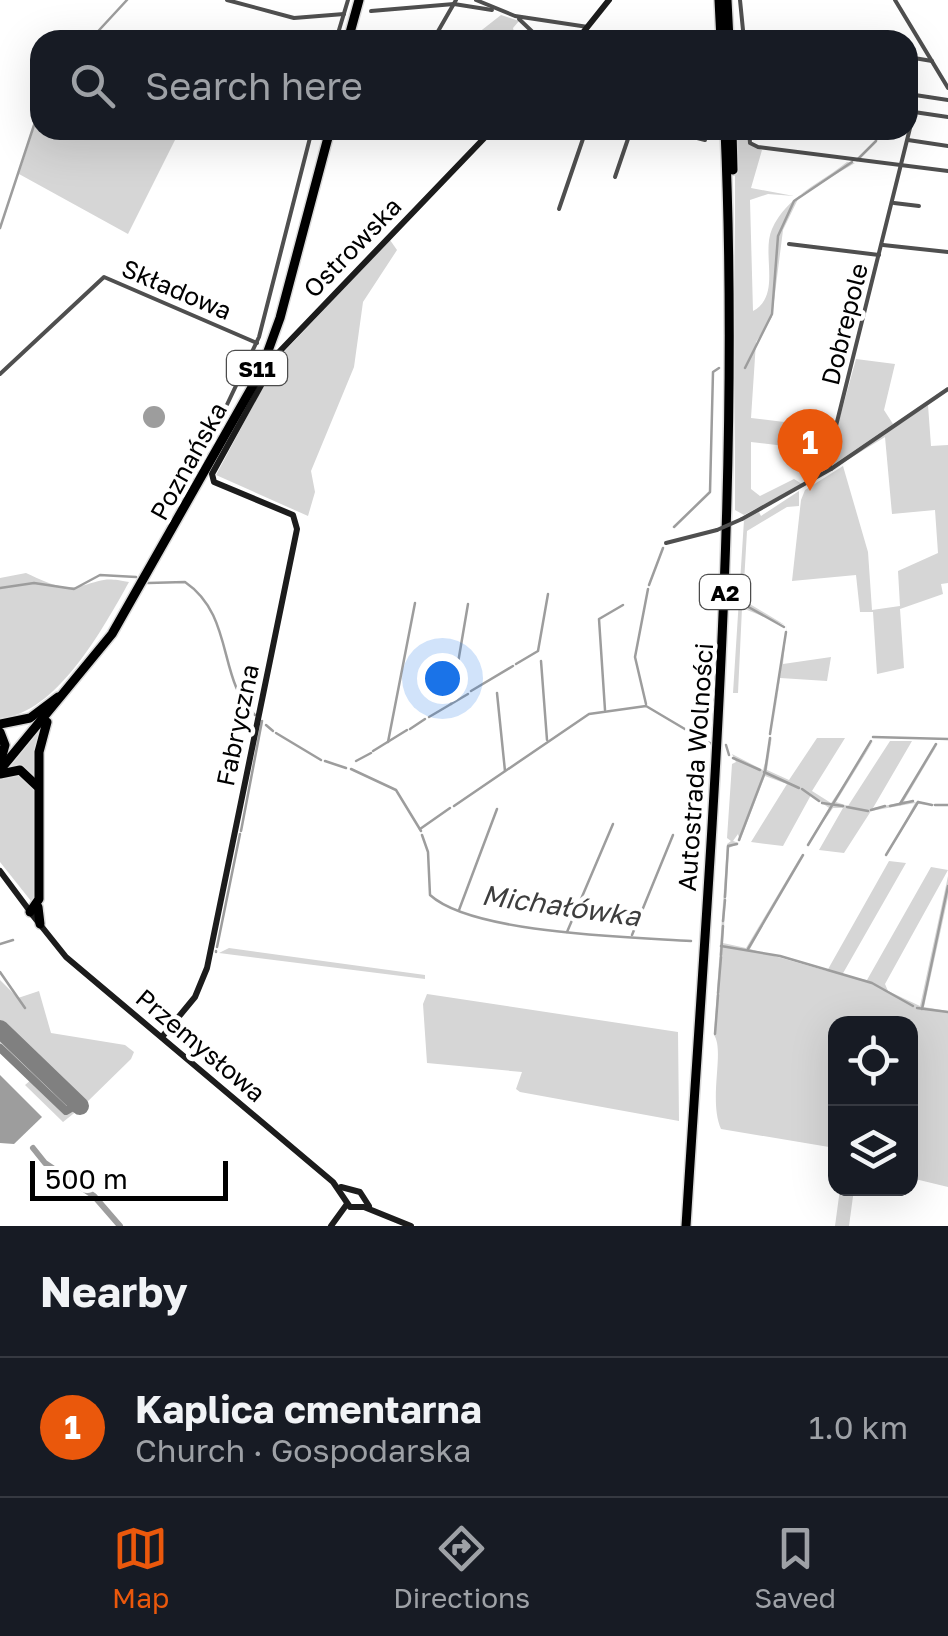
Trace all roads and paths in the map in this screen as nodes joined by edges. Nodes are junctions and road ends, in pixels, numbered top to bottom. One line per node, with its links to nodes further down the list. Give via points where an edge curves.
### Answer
1 (227, 0): 12 (street, via 294,18)
2 (348, 0): 12 (street)
3 (362, 0): 16 (highway)
4 (476, 0): 10 (street)
5 (608, 0): 14 (street)
6 (723, 0): 20 (highway)
7 (740, 0): 21 (street)
8 (895, 0): 22 (street)
9 (455, 2): 10 (street); 11 (street); 17 (street)
10 (492, 10): 13 (street)
11 (371, 11)
12 (344, 14): 15 (street)
13 (528, 21): 14 (street); 18 (street)
14 (588, 27): 19 (street)
15 (339, 30)
16 (354, 30)
17 (438, 30)
18 (534, 30)
19 (586, 30)
20 (724, 30)
21 (743, 30)
22 (913, 30)
23 (918, 38): 25 (street)
24 (918, 59): 25 (street)
25 (932, 61): 26 (street)
26 (948, 88)
27 (918, 96): 28 (street)
28 (948, 100)
29 (918, 113): 30 (street)
30 (948, 117)
31 (309, 140): 54 (street)
32 (324, 140): 51 (highway, Poznańska / S11)
33 (324, 140): 62 (highway, Poznańska / S11, via 256,369 125,606)
34 (482, 140): 59 (street, Ostrowska, via 280,351)
35 (583, 140): 46 (street)
36 (627, 140): 43 (street)
37 (729, 140): 76 (highway, Autostrada Wolności / A2, via 732,517)
38 (749, 140): 41 (street, via 758,148)
39 (908, 140): 40 (street); 41 (street, Dobrepole)
40 (948, 146)
41 (903, 166): 42 (street); 44 (street, Dobrepole)
42 (948, 171)
43 (614, 177)
44 (893, 202): 45 (street); 48 (street, Dobrepole)
45 (919, 206)
46 (559, 210)
47 (789, 244): 50 (street)
48 (882, 244): 49 (street, Dobrepole); 50 (street, Dobrepole)
49 (948, 252)
50 (880, 255): 60 (street, Dobrepole, via 828,458)
51 (290, 277): 52 (highway); 55 (highway, Poznańska / S11)
52 (290, 292)
53 (277, 341): 55 (highway)
54 (257, 343): 56 (street, Składowa, via 104,277); 58 (street, via 206,450)
55 (269, 351): 62 (highway, Poznańska / S11, via 128,610)
56 (0, 374)
57 (948, 389): 60 (street)
58 (192, 448)
59 (217, 464): 72 (street, Fabryczna, via 214,482 291,514 297,529 206,972)
60 (832, 469): 61 (street, bridge, via 717,530)
61 (666, 544)
62 (61, 698): 63 (highway, via 30,718); 65 (highway, Poznańska / S11); 66 (highway, via 40,740)
63 (0, 724)
64 (0, 732): 65 (highway)
65 (0, 768): 66 (highway, via 26,773)
66 (38, 798): 69 (highway)
67 (0, 871): 68 (street)
68 (22, 902): 69 (highway)
69 (36, 906): 70 (highway); 71 (street, Przemysłowa)
70 (40, 924): 71 (street, Przemysłowa)
71 (46, 936): 72 (street, Przemysłowa)
72 (162, 1037): 73 (street, Przemysłowa)
73 (353, 1201): 74 (street); 75 (street, Przemysłowa)
74 (334, 1223)
75 (412, 1226)
76 (688, 1226)

